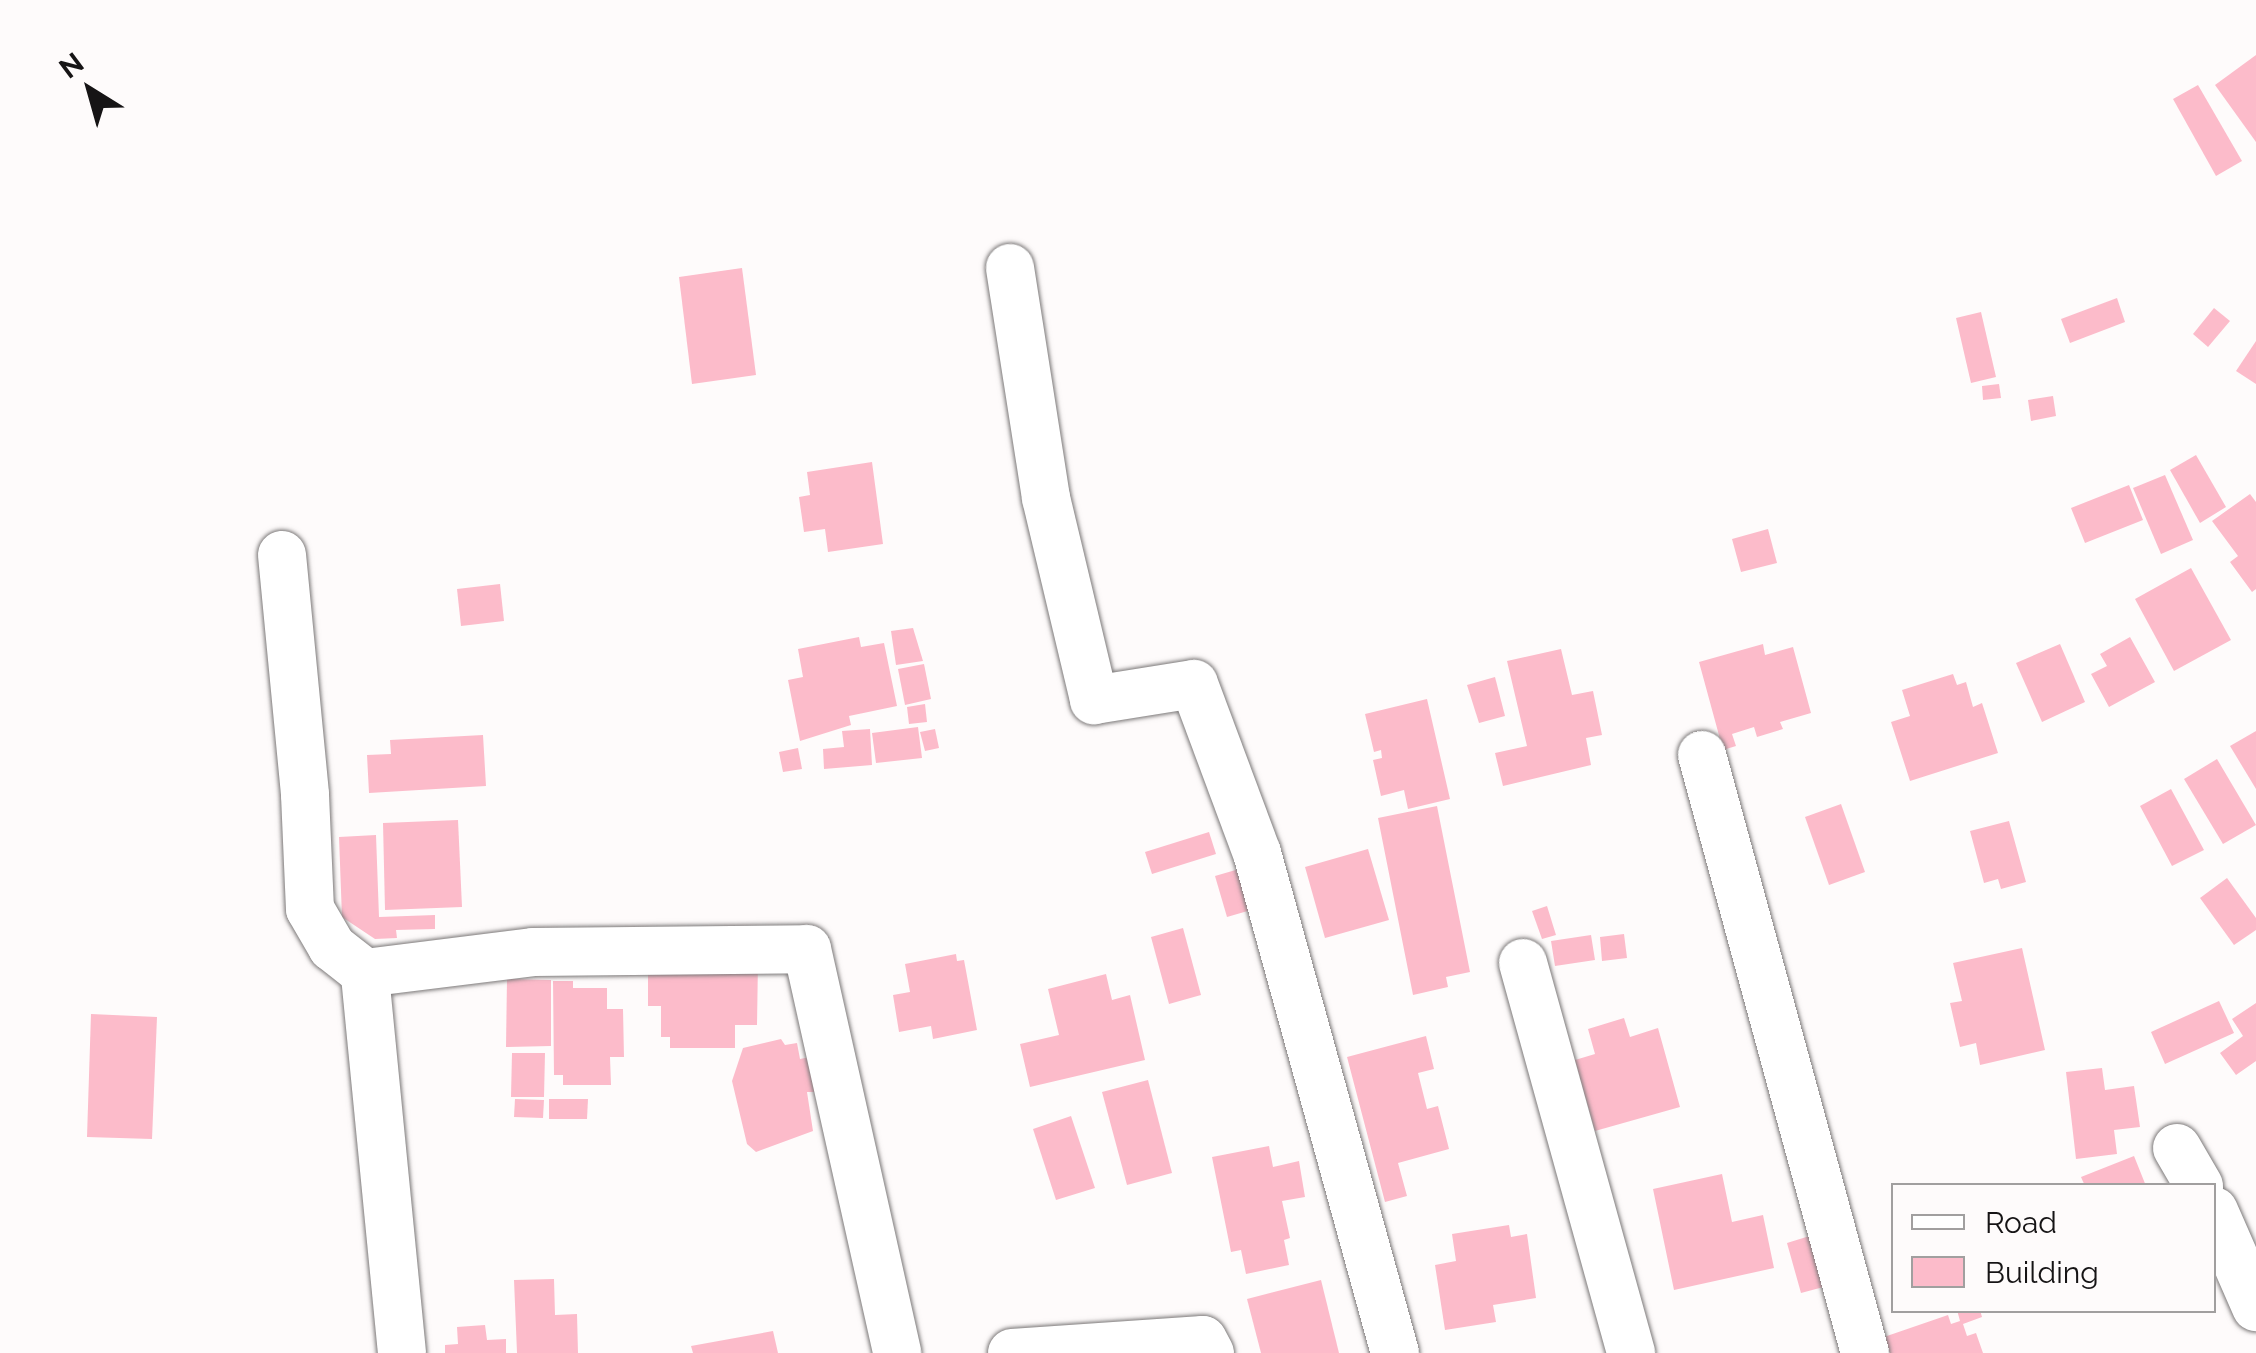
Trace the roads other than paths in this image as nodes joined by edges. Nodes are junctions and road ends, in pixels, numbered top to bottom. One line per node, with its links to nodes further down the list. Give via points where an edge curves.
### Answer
1 (1010, 268): 12 (street, via 1046,498 1094,700 1194,684 1257,853)
2 (282, 555): 5 (street, via 306,794 310,909 332,946)
3 (1702, 755): 14 (street)
4 (1523, 963): 13 (street)
5 (365, 973): 8 (street); 9 (street, via 533,952 807,948)
6 (2216, 1216): 7 (street)
7 (2256, 1307)
8 (402, 1353)
9 (897, 1353)
10 (1012, 1353): 11 (street, via 1204,1340)
11 (1210, 1353)
12 (1395, 1353)
13 (1631, 1353)
14 (1865, 1353)

